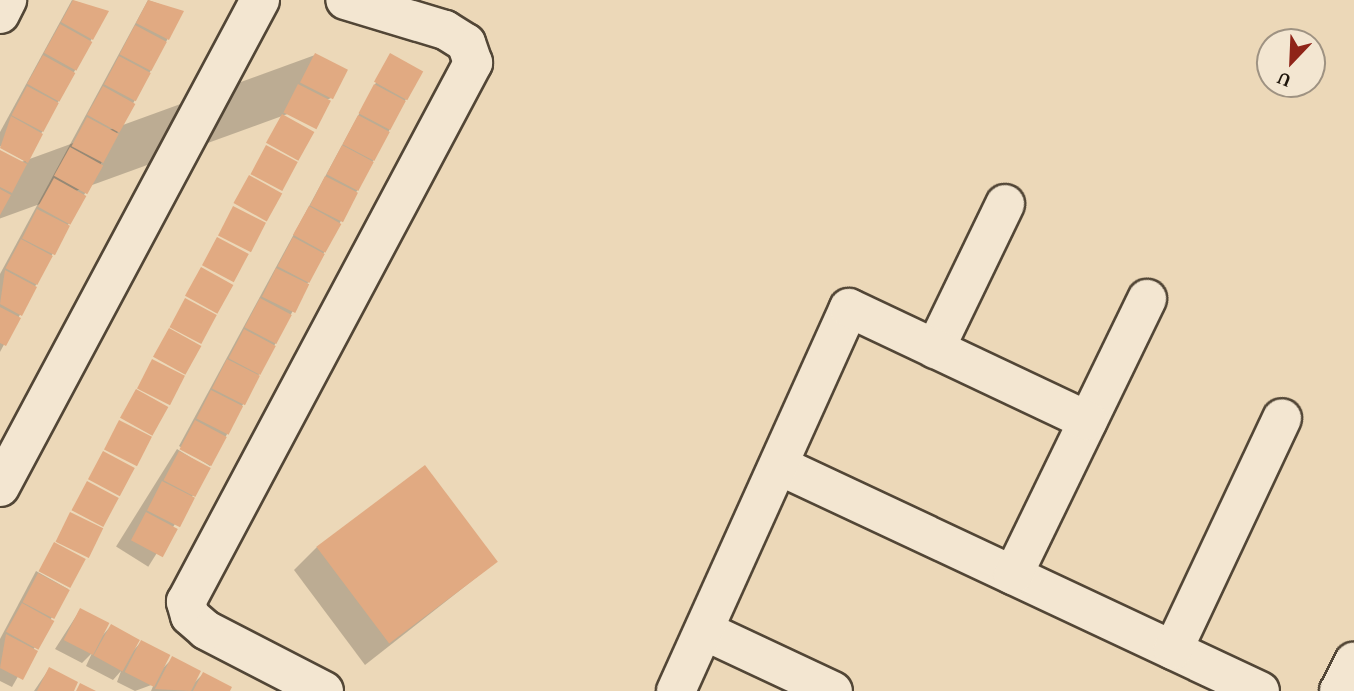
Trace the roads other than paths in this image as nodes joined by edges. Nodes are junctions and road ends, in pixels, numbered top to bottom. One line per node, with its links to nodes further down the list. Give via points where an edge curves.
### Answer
1 (8, 0): 4 (street)
2 (260, 0): 11 (street)
3 (345, 0): 16 (street, via 445,30 466,43 472,63 186,602 190,616 206,630)
4 (0, 14)
5 (1005, 204): 7 (street)
6 (1147, 299): 9 (street)
7 (935, 349): 9 (street); 10 (street, via 849,308)
8 (1282, 418): 14 (street)
9 (1087, 421): 12 (street)
10 (780, 466): 12 (street); 13 (street)
11 (0, 487)
12 (1013, 575): 14 (street)
13 (707, 632): 17 (street); 18 (street)
14 (1173, 650): 19 (street)
15 (1354, 662): 20 (street)
16 (324, 691)
17 (676, 691)
18 (833, 691)
19 (1261, 691)
20 (1339, 691)

